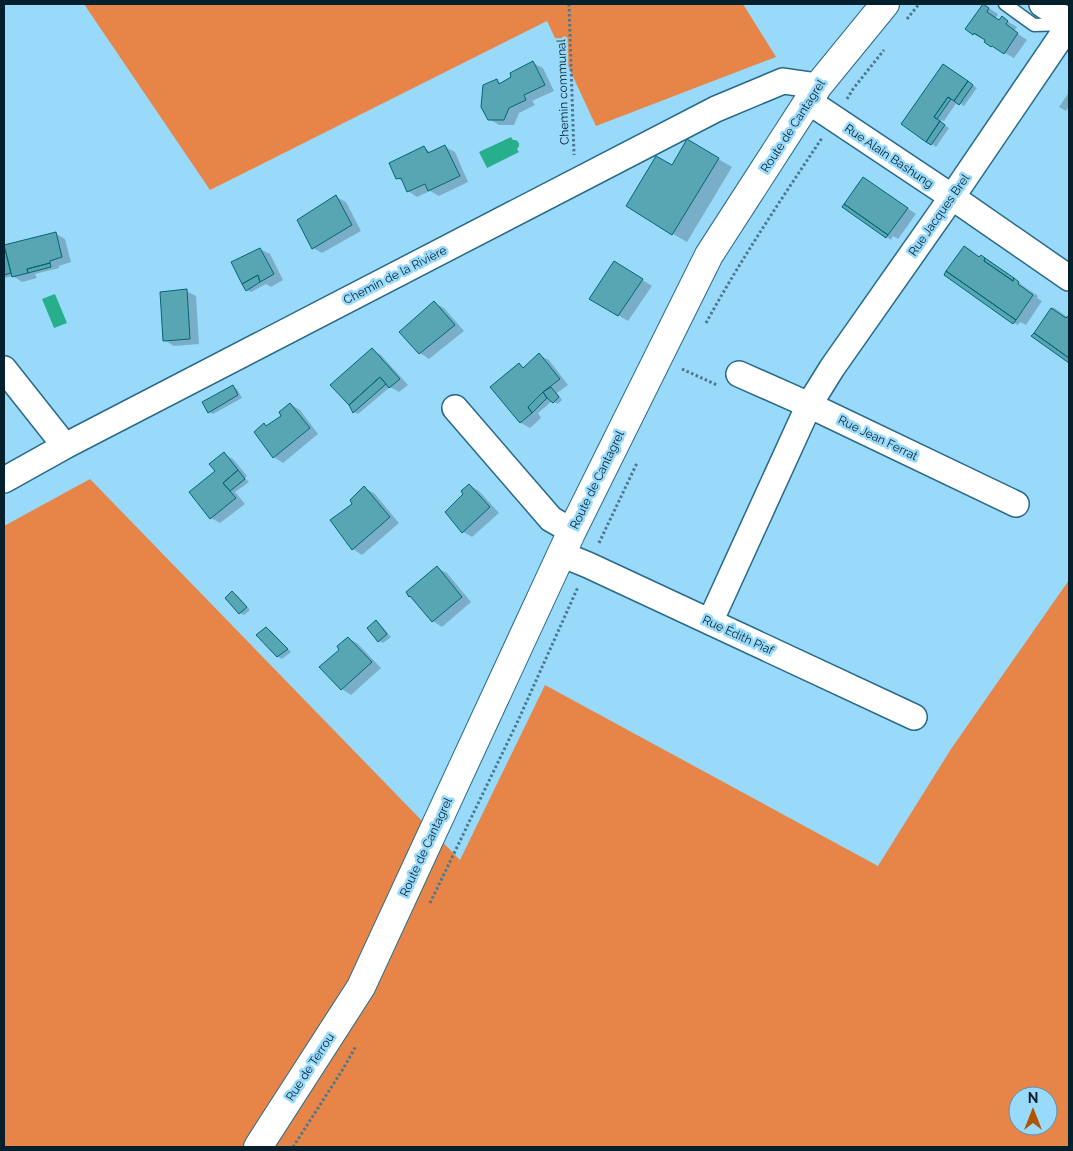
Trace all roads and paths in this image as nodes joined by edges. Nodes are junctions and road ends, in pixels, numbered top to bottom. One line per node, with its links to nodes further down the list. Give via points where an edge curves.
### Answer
1 (569, 4): 7 (path, Chemin communal, via 574,153)
2 (885, 4): 6 (street, Route de Cantagrel)
3 (1005, 4): 5 (lane, via 1034,25)
4 (1042, 4): 5 (street)
5 (1069, 24): 8 (street, Rue Jacques Brel)
6 (813, 94): 7 (street, Chemin de la Rivière, via 783,82 716,109); 8 (street, Rue Alain Bashung); 17 (street, Route de Cantagrel, via 709,255)
7 (578, 180): 14 (street, Chemin de la Rivière)
8 (952, 197): 9 (street, Rue Alain Bashung); 12 (street, Rue Jacques Brel)
9 (1069, 278)
10 (4, 369): 14 (street)
11 (738, 374): 12 (street, Rue Jean Ferrat)
12 (809, 405): 16 (street, Rue Jean Ferrat); 18 (street, Rue Jacques Brel)
13 (455, 408): 17 (street, Rue Édith Piaf)
14 (65, 446): 15 (street, Chemin de la Rivière)
15 (4, 480)
16 (1016, 504)
17 (567, 542): 18 (street, Rue Édith Piaf, via 588,565); 20 (street, Route de Cantagrel)
18 (710, 622): 19 (street, Rue Édith Piaf)
19 (914, 717)
20 (361, 987): 21 (street, Rue de Terrou)
21 (258, 1147)

